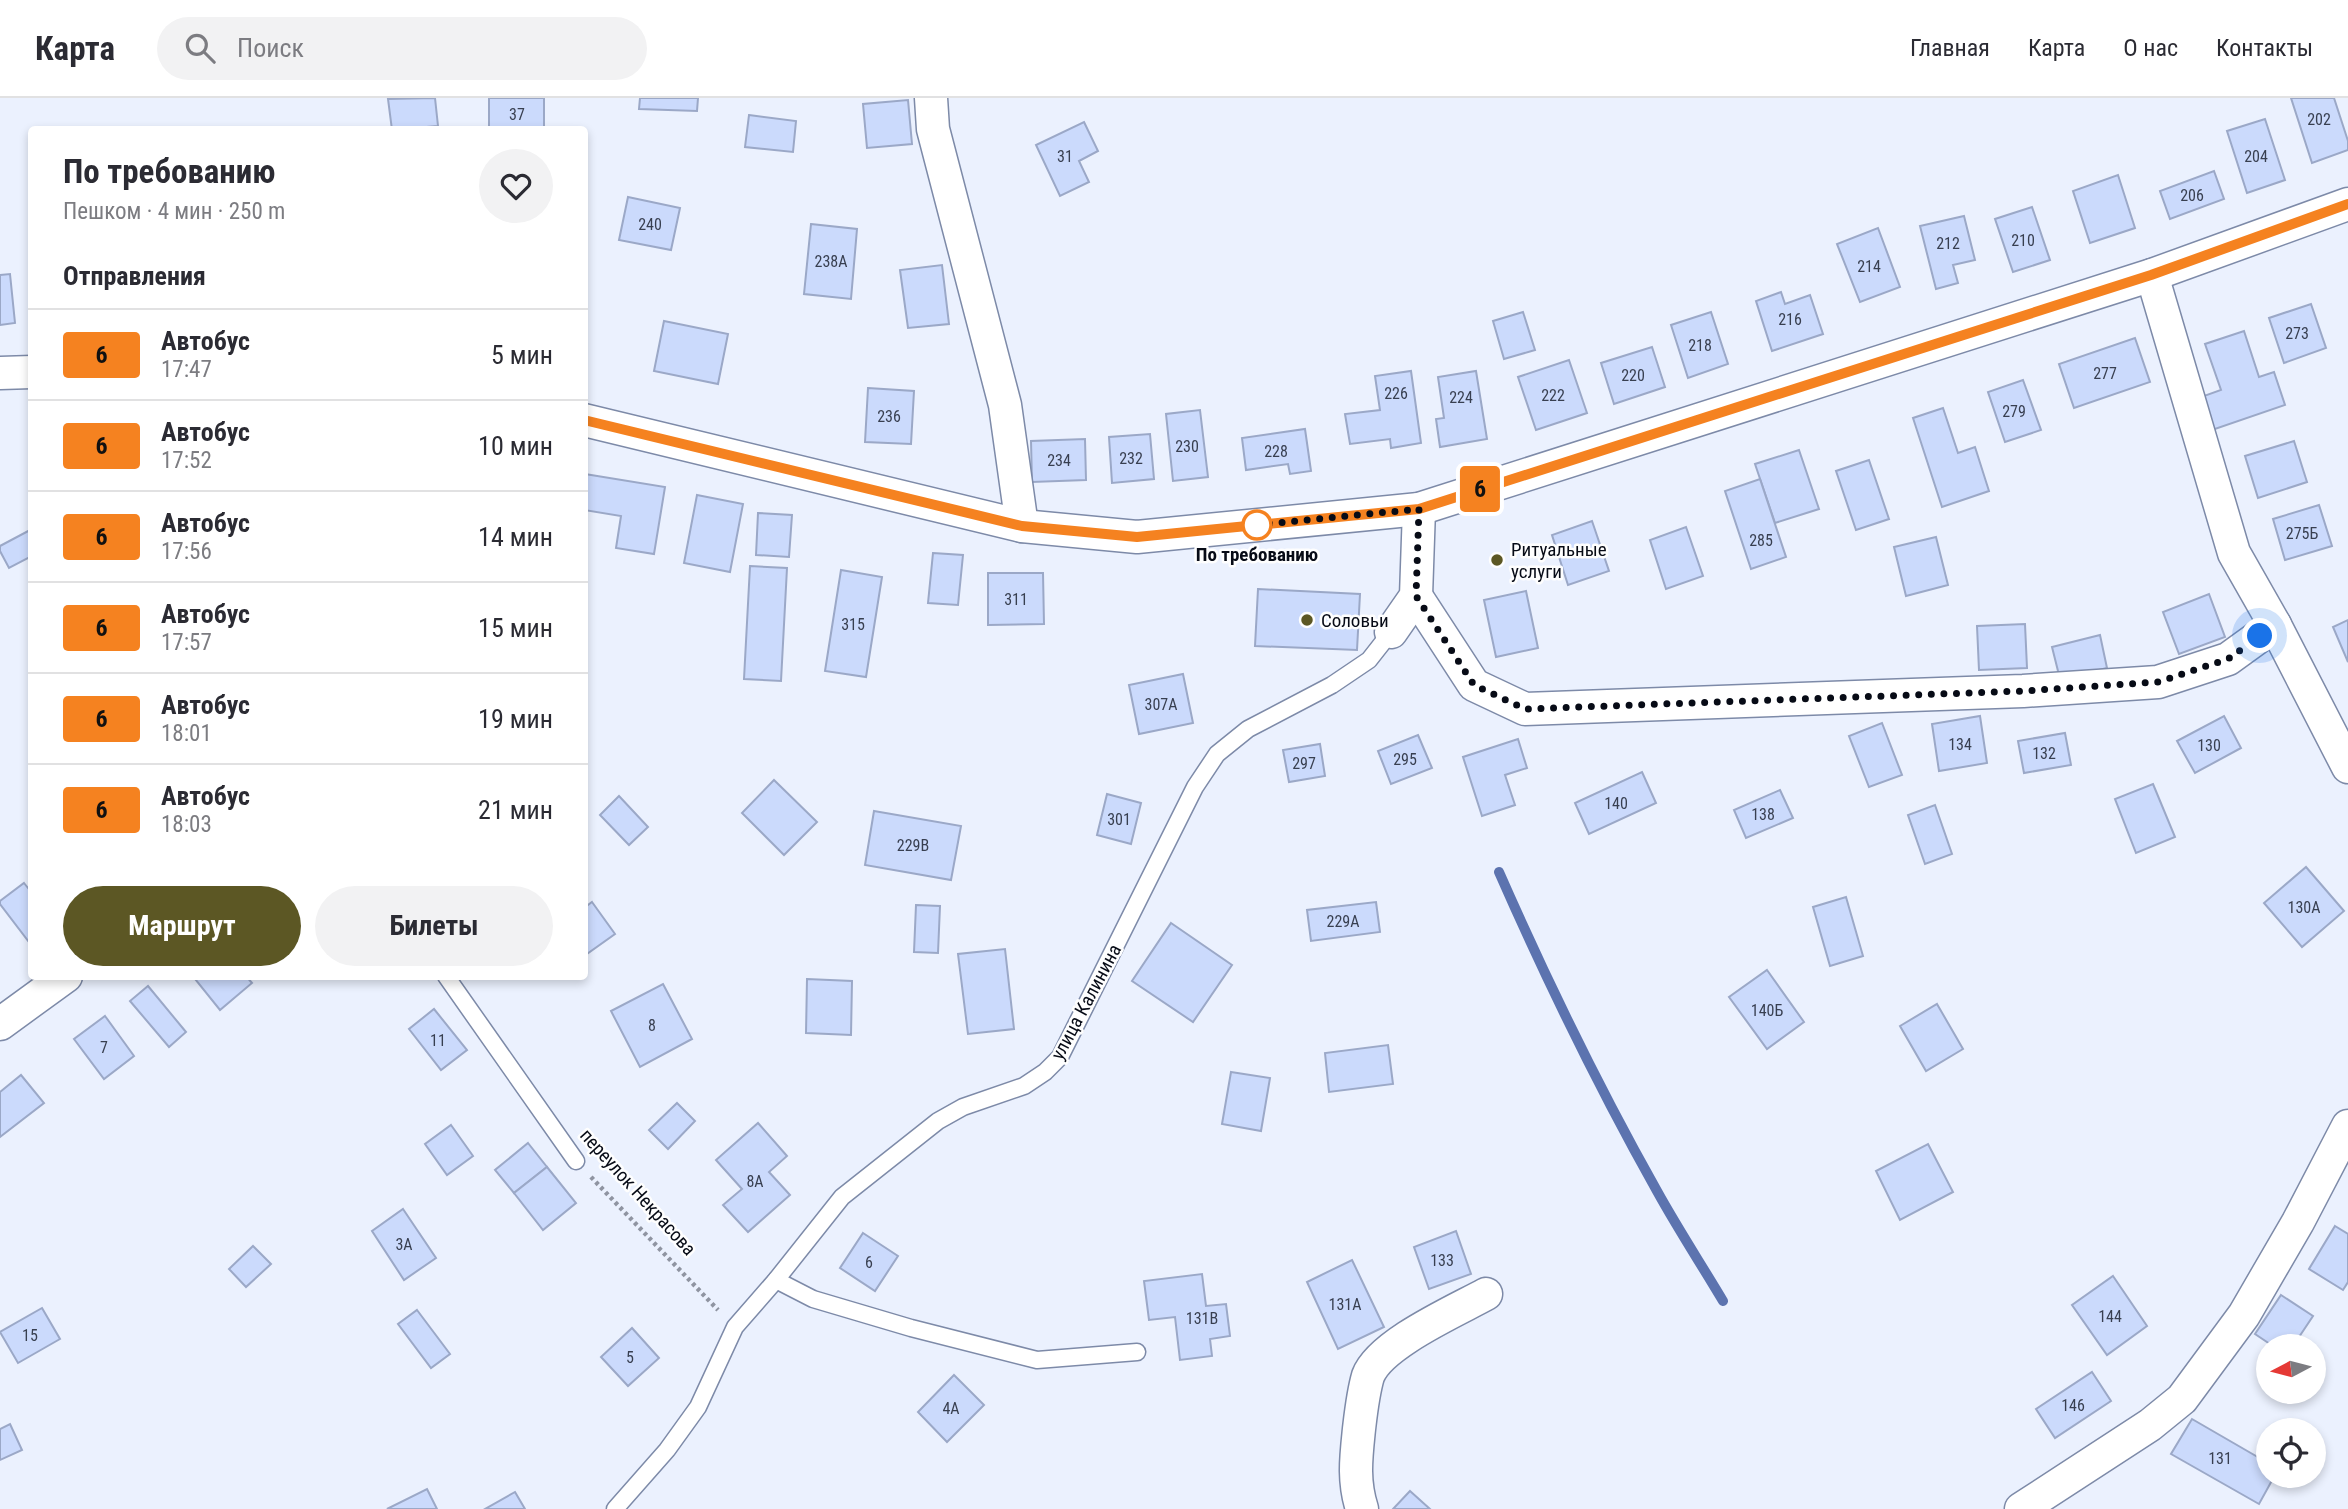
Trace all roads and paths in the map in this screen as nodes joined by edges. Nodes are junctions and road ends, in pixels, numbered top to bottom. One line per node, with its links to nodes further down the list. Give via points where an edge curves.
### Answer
1 (930, 98): 8 (street, via 933,129 1005,405)
2 (2348, 204): 3 (street)
3 (2151, 275): 7 (street); 10 (street, via 2234,552)
4 (28, 372): 5 (street)
5 (0, 373)
6 (588, 421): 8 (street)
7 (1419, 509): 8 (street, via 1137,537); 9 (street)
8 (1022, 526)
9 (1416, 596): 10 (street, via 1474,685 1525,709 2158,682 2228,659); 11 (street, улица Калинина)
10 (2276, 625): 12 (street)
11 (1391, 632): 18 (lane, улица Калинина, via 1369,660 1248,729 1217,754 1195,787 1060,1057 1024,1086 938,1121 842,1197)
12 (2348, 766)
13 (60, 980): 15 (street)
14 (449, 980): 17 (lane, переулок Некрасова)
15 (0, 1024)
16 (2348, 1126): 24 (street, via 2244,1315 2182,1399)
17 (576, 1161): 20 (path, переулок Некрасова)
18 (776, 1280): 20 (lane, улица Калинина); 21 (lane, via 813,1299 1037,1360)
19 (1486, 1294): 23 (street, via 1381,1355 1369,1375 1354,1471)
20 (734, 1327): 22 (lane, улица Калинина, via 698,1407)
21 (1137, 1352)
22 (615, 1509)
23 (1362, 1509)
24 (2021, 1509)

